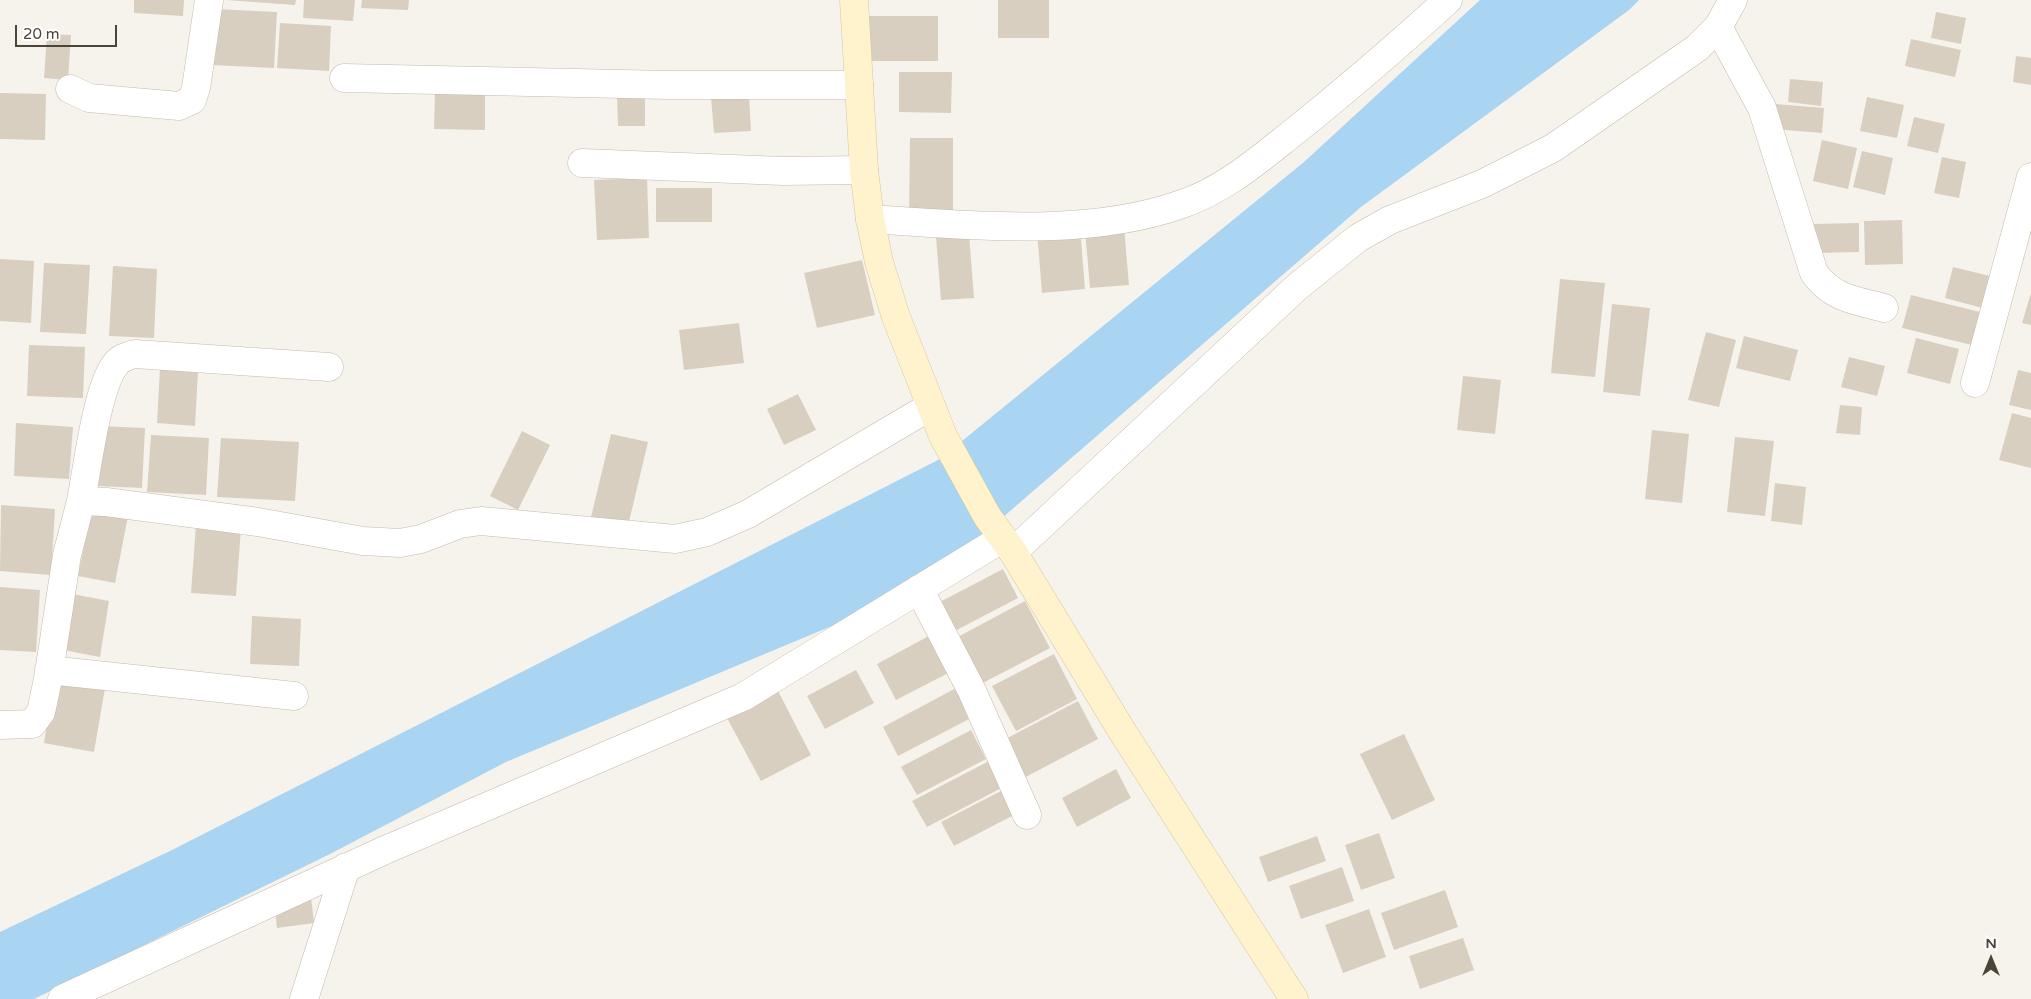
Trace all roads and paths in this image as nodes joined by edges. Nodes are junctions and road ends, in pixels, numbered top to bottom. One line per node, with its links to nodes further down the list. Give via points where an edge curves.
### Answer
1 (209, 0): 8 (street, via 192,100 179,106 90,98)
2 (854, 0): 7 (street)
3 (1448, 0): 12 (street, via 1359,81 1243,172 1182,204 1121,220 1021,227)
4 (1733, 0): 5 (street)
5 (1718, 27): 13 (street, via 1762,108 1814,273 1824,287 1838,295); 18 (street, via 1697,48 1553,148 1482,184 1390,220 1358,238 1297,287)
6 (344, 78): 7 (street, via 669,85)
7 (859, 85): 10 (street)
8 (70, 89)
9 (582, 163): 10 (street, via 783,171)
10 (864, 170): 12 (street)
11 (2031, 177): 15 (street)
12 (870, 219): 16 (street, via 896,317)
13 (1884, 308)
14 (328, 367): 17 (street, via 135,354 122,358 114,366 102,396)
15 (1975, 383)
16 (931, 406): 17 (street, via 748,514 707,532 675,540 481,521 460,524 421,540 400,543 363,541 258,522); 18 (street, via 987,516)
17 (80, 501): 20 (street, via 67,555)
18 (1008, 545): 19 (street); 27 (street, via 1122,732)
19 (919, 589): 23 (street, via 972,691); 24 (street, via 743,697)
20 (50, 670): 21 (street); 22 (street, via 40,712 32,724)
21 (294, 696)
22 (0, 725)
23 (1027, 815)
24 (346, 867): 25 (street); 26 (street)
25 (62, 999)
26 (304, 999)
27 (1294, 999)

